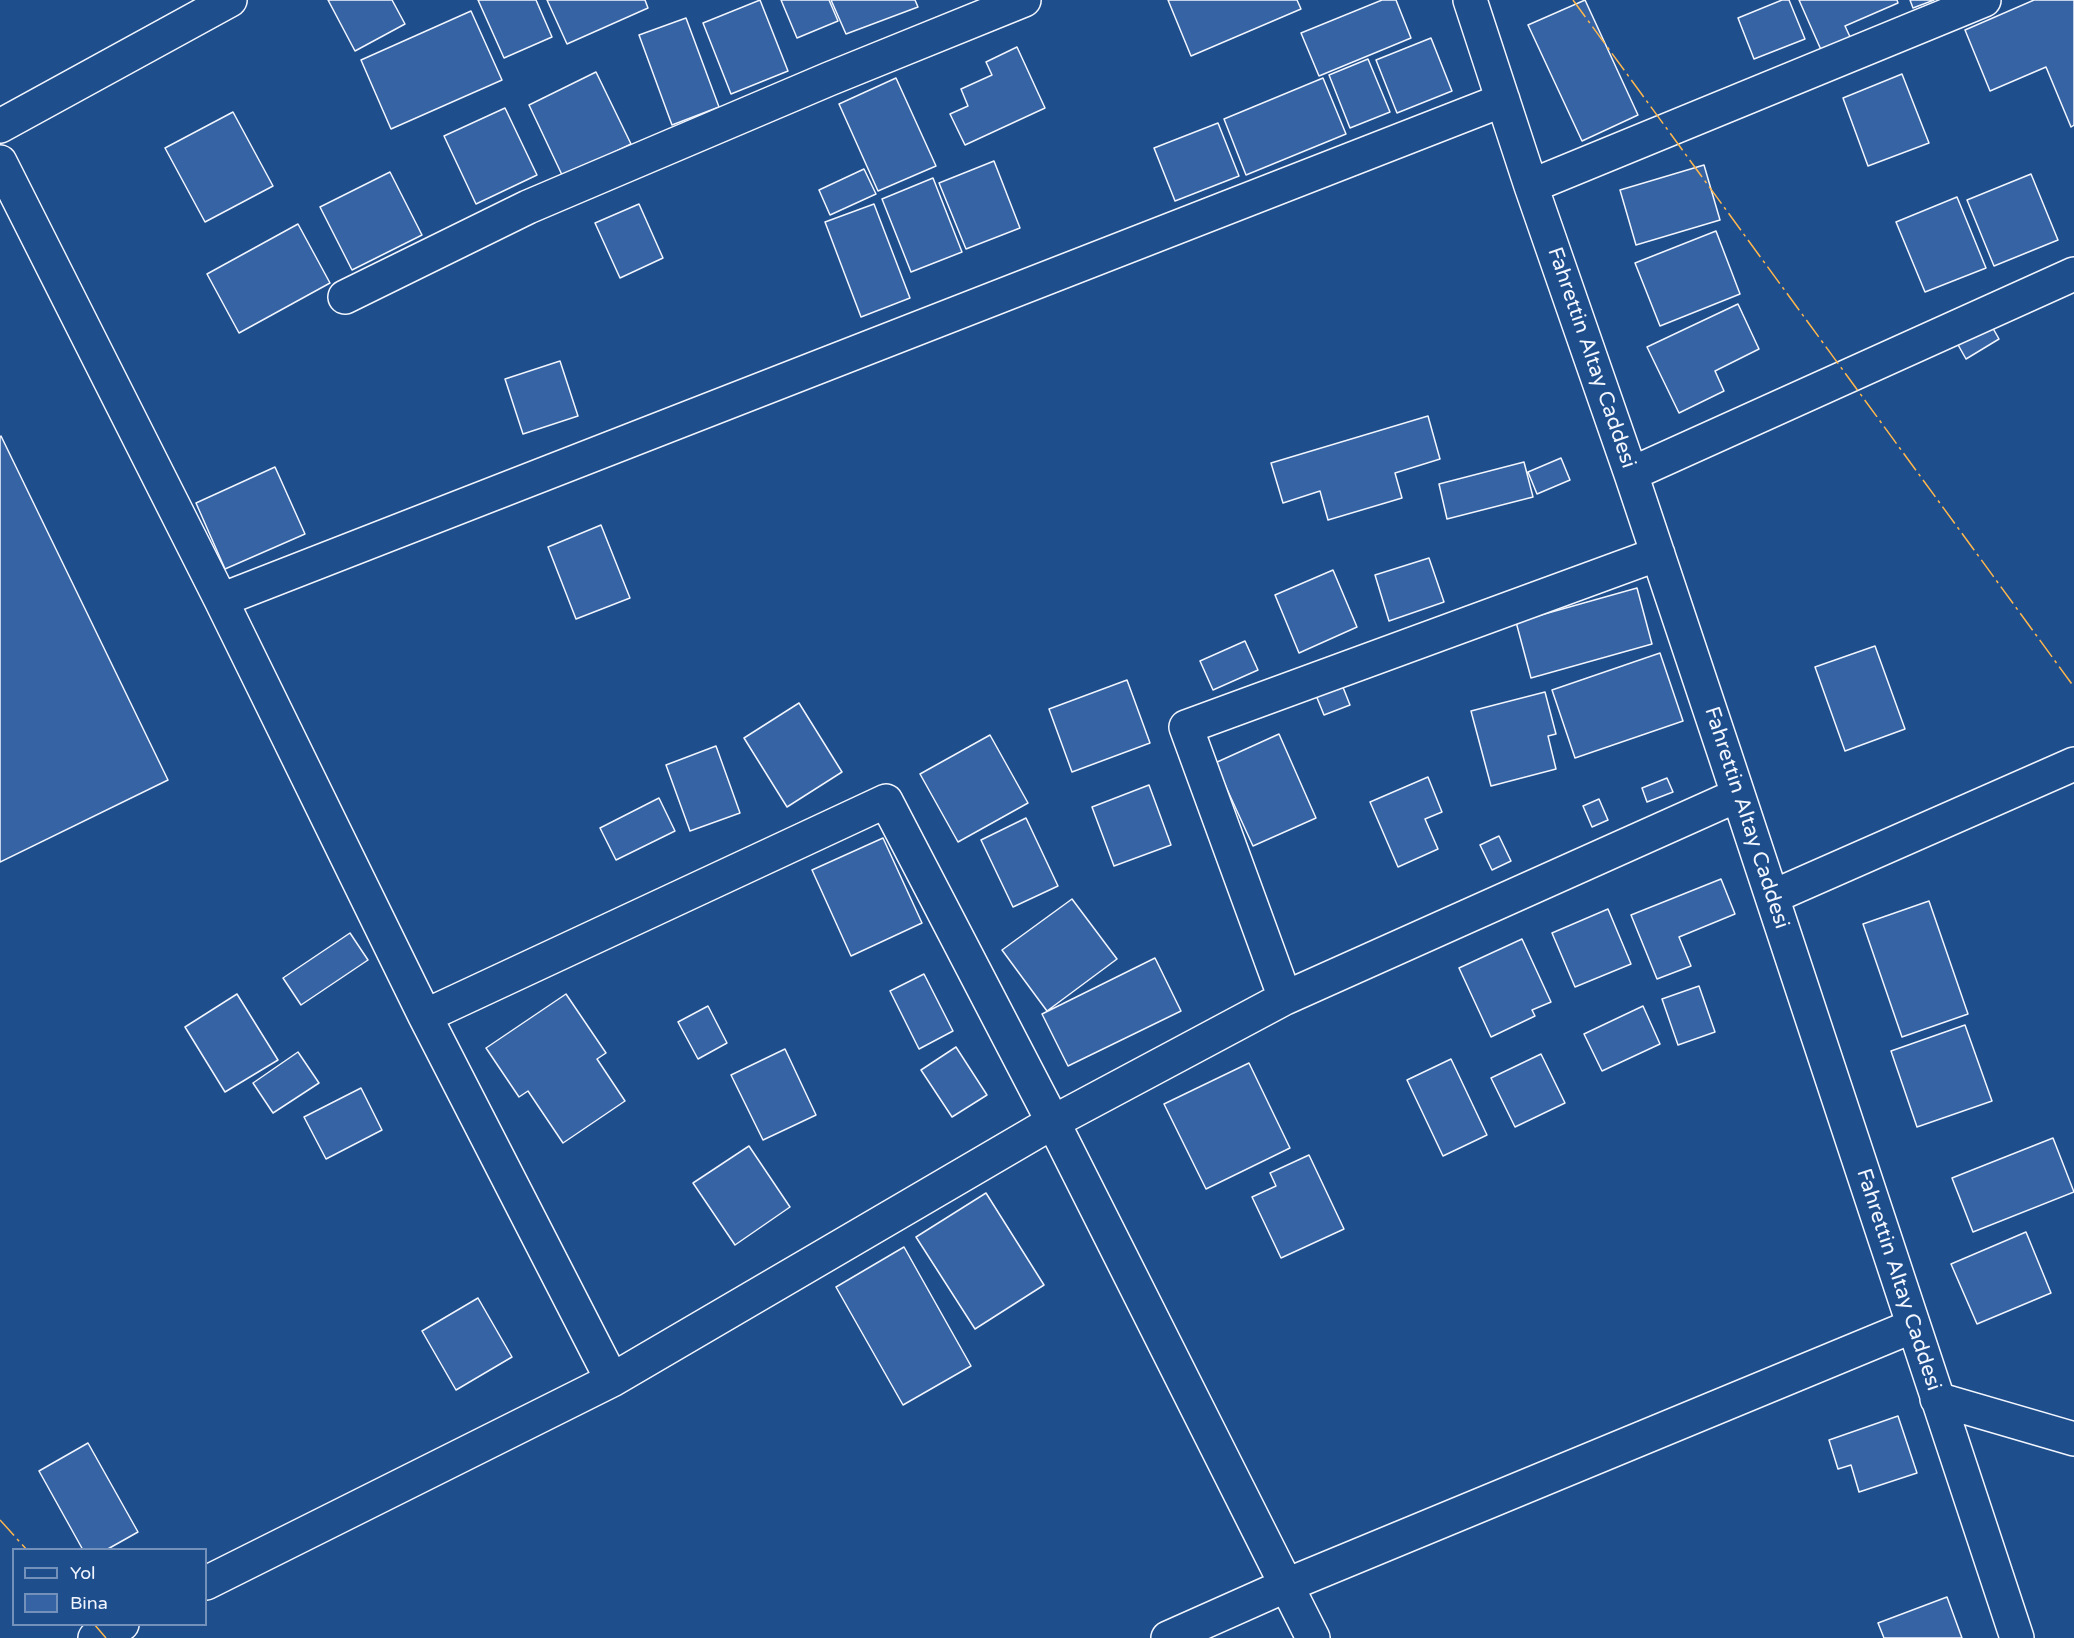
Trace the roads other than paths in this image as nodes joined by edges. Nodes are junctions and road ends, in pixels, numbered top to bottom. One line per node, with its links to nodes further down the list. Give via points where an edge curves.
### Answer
1 (230, 0): 6 (street)
2 (1024, 0): 10 (street, via 528,207)
3 (1470, 0): 5 (street, Fahrettin Altay Caddesi)
4 (1984, 0): 8 (street)
5 (1503, 100): 8 (street, Fahrettin Altay Caddesi); 13 (street)
6 (0, 126)
7 (0, 162): 13 (street)
8 (1531, 186): 11 (street, Fahrettin Altay Caddesi)
9 (2074, 274): 11 (street)
10 (345, 297)
11 (1631, 474): 12 (street, Fahrettin Altay Caddesi)
12 (1658, 554): 15 (street, Fahrettin Altay Caddesi); 17 (street, via 1186,727)
13 (221, 600): 18 (street)
14 (2074, 764): 16 (street)
15 (1738, 795): 16 (street, Fahrettin Altay Caddesi); 17 (street)
16 (1772, 897): 20 (street, Fahrettin Altay Caddesi)
17 (1285, 998): 19 (street)
18 (425, 1016): 19 (street, via 886,801); 21 (street)
19 (1053, 1122): 21 (street); 25 (street)
20 (1913, 1326): 22 (street, Fahrettin Altay Caddesi); 25 (street)
21 (612, 1380): 24 (street)
22 (1937, 1399): 23 (street); 30 (street, Fahrettin Altay Caddesi)
23 (2074, 1439)
24 (207, 1582)
25 (1287, 1585): 28 (street); 29 (street)
26 (118, 1626): 27 (street)
27 (95, 1638)
28 (1168, 1638)
29 (1312, 1638)
30 (2017, 1638)

